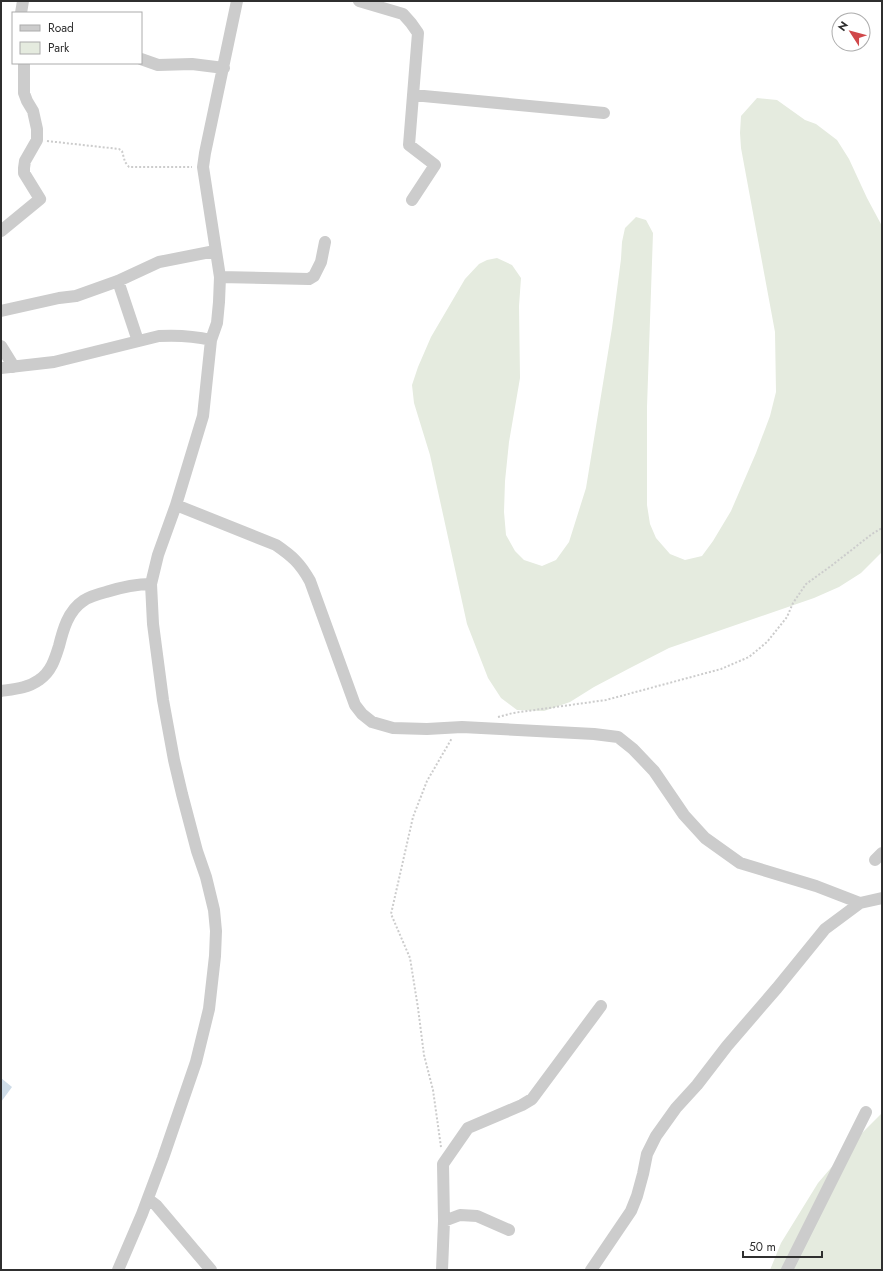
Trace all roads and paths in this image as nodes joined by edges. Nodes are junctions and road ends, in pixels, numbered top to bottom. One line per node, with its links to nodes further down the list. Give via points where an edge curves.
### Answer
1 (23, 1): 5 (street)
2 (237, 1): 8 (street)
3 (359, 1): 4 (street)
4 (397, 7): 9 (street, via 418,32)
5 (21, 12)
6 (142, 59): 8 (street, via 158,65 192,64)
7 (24, 64): 11 (street, via 24,93 36,121)
8 (224, 68): 12 (street)
9 (413, 95): 10 (street); 13 (street, via 409,145 435,165)
10 (604, 113)
11 (37, 140): 12 (path, via 120,149 129,167); 14 (street, via 25,161 24,173 40,198)
12 (204, 167): 16 (street)
13 (412, 200)
14 (1, 231)
15 (325, 242): 17 (street, via 321,262 314,276 309,279)
16 (215, 251): 17 (street); 18 (street, via 159,262)
17 (220, 277): 20 (street, via 219,302)
18 (118, 281): 19 (street, via 76,296); 21 (street)
19 (1, 311)
20 (211, 340): 21 (street, via 174,335); 25 (street, via 204,416)
21 (138, 341): 23 (street, via 54,362)
22 (1, 346): 23 (street)
23 (14, 367): 24 (street)
24 (1, 368)
25 (176, 505): 27 (street, via 158,555); 30 (street, via 276,545 302,566 310,580 354,705 372,722 393,728)
26 (882, 528): 29 (path, via 806,584 787,617 767,642 750,656 721,669 606,700 513,713)
27 (151, 584): 28 (street, via 124,586 82,601 69,617 49,671 28,686); 36 (street, via 153,624 174,760 206,877 216,931 209,1009 196,1062)
28 (1, 691)
29 (491, 719)
30 (462, 727): 32 (street, via 594,734 618,738 633,748 654,771 684,815 705,838 740,863 816,886); 35 (path, via 449,742 424,788 413,817 391,914 410,958)
31 (882, 898): 32 (street)
32 (860, 903): 42 (street, via 825,929 676,1108 647,1154 631,1211)
33 (601, 1006): 35 (street, via 532,1099 468,1128)
34 (866, 1112): 43 (street)
35 (443, 1164): 37 (street)
36 (148, 1199): 39 (street); 40 (street, via 156,1205)
37 (444, 1221): 38 (street, via 460,1215 477,1216); 41 (street)
38 (509, 1230)
39 (118, 1270)
40 (211, 1270)
41 (442, 1270)
42 (591, 1270)
43 (786, 1270)

